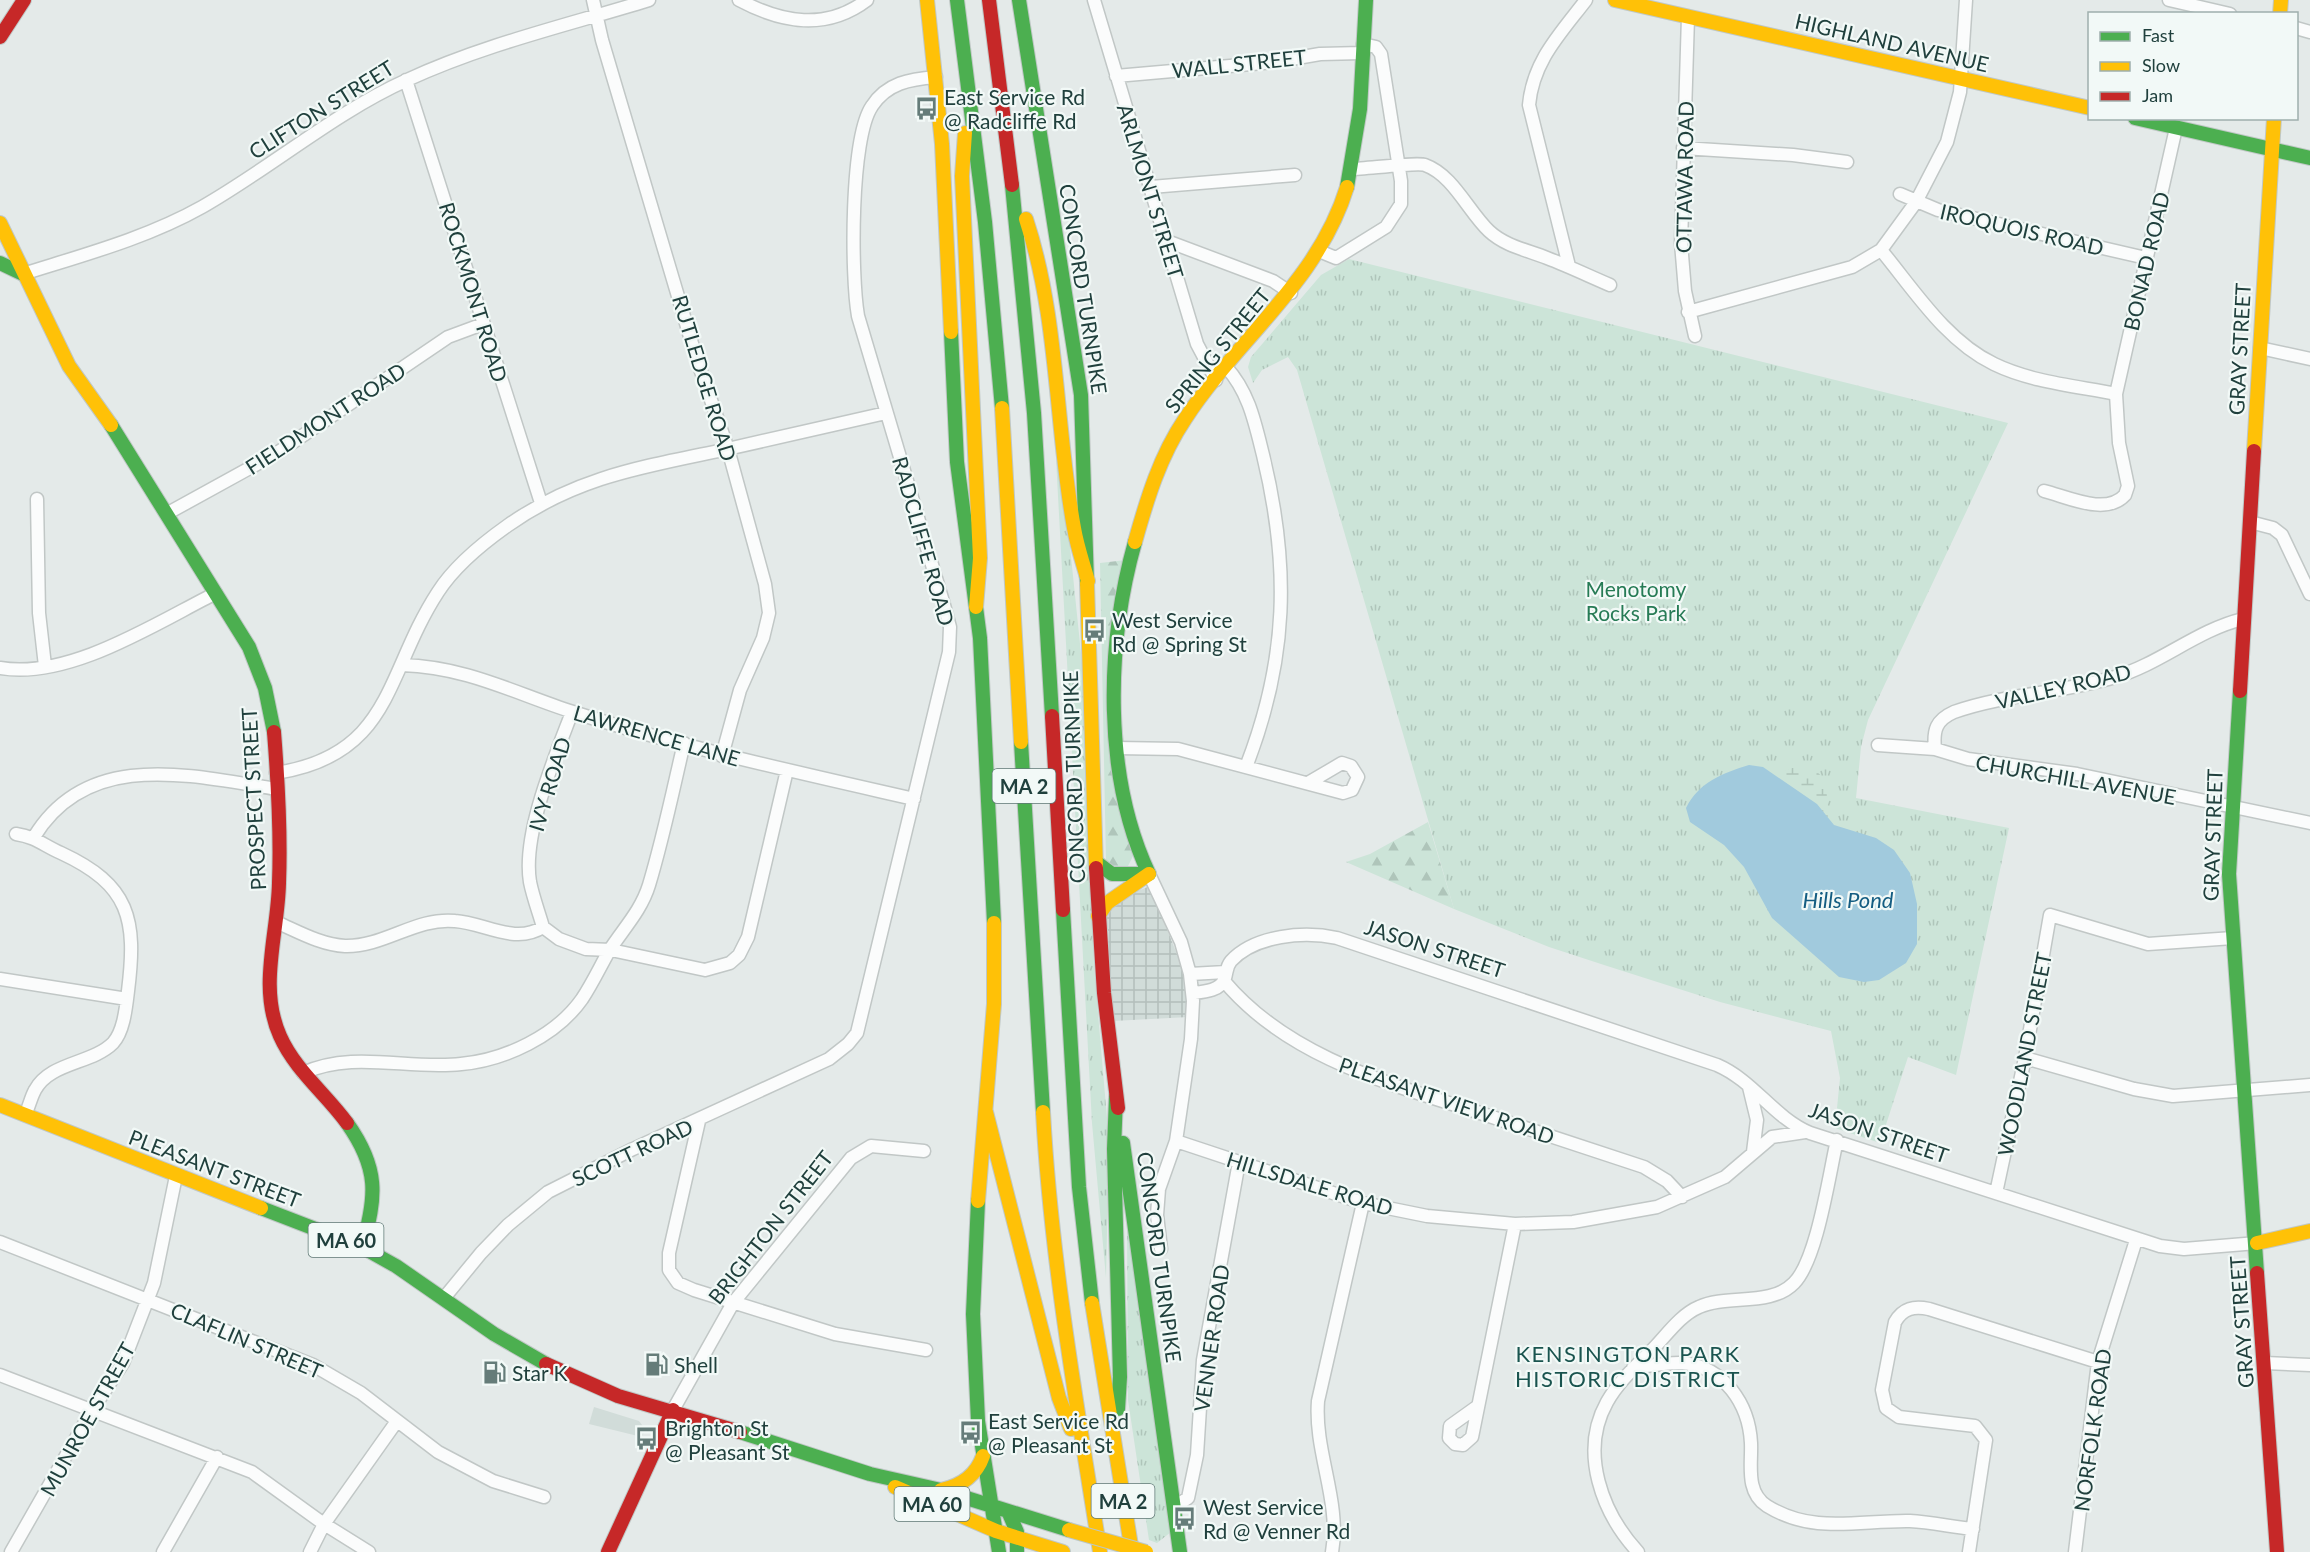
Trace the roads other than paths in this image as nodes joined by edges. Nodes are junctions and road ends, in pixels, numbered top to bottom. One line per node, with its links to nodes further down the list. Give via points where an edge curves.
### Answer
1 (24, 0): 19 (main road)
2 (593, 0): 17 (street, RUTLEDGE ROAD)
3 (649, 0): 17 (street, CLIFTON STREET)
4 (740, 0): 5 (street, via 769,14 809,22 841,15)
5 (867, 0)
6 (927, 0): 22 (main road)
7 (957, 0): 25 (main road, MA 2)
8 (989, 0): 36 (main road, CONCORD TURNPIKE / MA 2)
9 (1019, 0): 66 (main road, CONCORD TURNPIKE, via 1079,374)
10 (1094, 0): 21 (street, ARLMONT STREET)
11 (1366, 0): 20 (main road, SPRING STREET)
12 (1586, 0): 47 (street, via 1537,68 1529,105)
13 (1615, 0): 18 (main road, HIGHLAND AVENUE)
14 (1966, 0): 23 (street)
15 (2169, 0): 16 (street)
16 (2221, 12)
17 (596, 16): 24 (street, CLIFTON STREET, via 475,52); 60 (street, RUTLEDGE ROAD, via 696,357)
18 (1688, 17): 23 (main road, HIGHLAND AVENUE); 30 (street, OTTAWA ROAD)
19 (0, 37)
20 (1363, 49): 21 (street, WALL STREET, via 1274,62); 34 (street, via 1376,47 1381,54); 35 (main road, SPRING STREET)
21 (1116, 76): 38 (street, ARLMONT STREET)
22 (936, 77): 59 (street, RADCLIFFE ROAD, via 908,80 889,89 871,107 861,133 855,296); 69 (main road, via 957,462)
23 (1961, 79): 26 (main road, HIGHLAND AVENUE); 40 (street, via 1947,142)
24 (406, 80): 48 (street, CLIFTON STREET, via 349,111 201,208 132,238); 52 (street, ROCKMONT ROAD)
25 (969, 90): 69 (main road, via 962,176 980,558); 146 (main road, MA 2, via 1005,442 1047,1184 1060,1303)
26 (2088, 108)
27 (2143, 120): 29 (main road)
28 (2274, 120): 31 (main road, GRAY STREET)
29 (2176, 128): 31 (main road); 45 (street, BONAD ROAD)
30 (1683, 148): 33 (street); 51 (street, OTTAWA ROAD, via 1681,243)
31 (2272, 150): 32 (main road); 54 (main road, GRAY STREET)
32 (2310, 158)
33 (1847, 162)
34 (1399, 167): 35 (street); 44 (street, via 1401,204 1389,224 1339,257); 47 (street, via 1419,164 1434,169 1489,231 1514,247)
35 (1352, 169): 44 (main road, SPRING STREET, via 1338,213)
36 (1011, 174): 66 (main road, via 1036,249 1051,323 1074,528); 143 (main road, CONCORD TURNPIKE / MA 2, via 1037,452 1075,1148 1087,1266)
37 (1295, 176): 38 (street)
38 (1151, 187): 42 (street, ARLMONT STREET)
39 (1900, 194): 40 (street, IROQUOIS ROAD)
40 (1916, 202): 43 (street); 45 (street, IROQUOIS ROAD)
41 (1, 230): 48 (main road, PROSPECT STREET)
42 (1167, 241): 50 (street, via 1274,280); 57 (street, ARLMONT STREET, via 1199,351)
43 (1881, 250): 51 (street, via 1852,267); 58 (street, via 1946,327 1977,355 2013,372)
44 (1319, 251): 50 (main road, SPRING STREET)
45 (2146, 258): 58 (street, BONAD ROAD)
46 (0, 263): 48 (main road)
47 (1569, 266): 49 (street)
48 (23, 274): 64 (main road, PROSPECT STREET, via 69,366)
49 (1610, 285)
50 (1291, 292): 56 (main road, SPRING STREET)
51 (1688, 312): 53 (street, OTTAWA ROAD)
52 (483, 324): 63 (street, ROCKMONT ROAD); 64 (street, FIELDMONT ROAD, via 448,337 277,453)
53 (1695, 336)
54 (2260, 348): 55 (street); 65 (main road, GRAY STREET)
55 (2310, 358)
56 (1226, 368): 57 (main road, SPRING STREET); 80 (street, via 1239,384 1254,419 1275,510 1281,564 1275,677 1264,722)
57 (1216, 380): 77 (main road, SPRING STREET, via 1171,443 1144,512 1120,634)
58 (2116, 394): 61 (street, BONAD ROAD, via 2126,495 2111,505 2099,505)
59 (886, 413): 60 (street); 85 (street, RADCLIFFE ROAD, via 950,636)
60 (728, 448): 63 (street, via 609,475); 79 (street, RUTLEDGE ROAD, via 765,584 769,613 763,638 740,690)
61 (2044, 490)
62 (37, 499): 72 (street, via 39,613)
63 (542, 503): 71 (street, via 496,535 439,589 421,619)
64 (168, 513): 67 (main road, PROSPECT STREET)
65 (2250, 522): 68 (street, via 2273,528 2282,535); 70 (main road, GRAY STREET)
66 (1088, 581): 90 (main road, CONCORD TURNPIKE)
67 (216, 593): 72 (street, via 97,652 67,664); 82 (main road, PROSPECT STREET, via 256,660 266,686)
68 (2310, 594)
69 (976, 607): 110 (main road, via 995,929)
70 (2243, 619): 78 (street, VALLEY ROAD, via 2114,677 1954,712 1938,723); 86 (main road, GRAY STREET)
71 (402, 665): 74 (street, LAWRENCE LANE, via 448,669 482,678); 82 (street, via 384,704 345,750 310,766)
72 (45, 666): 73 (street)
73 (0, 668)
74 (572, 712): 75 (street, LAWRENCE LANE); 94 (street, IVY ROAD, via 546,782 532,838 530,881)
75 (684, 743): 79 (street, LAWRENCE LANE); 96 (street, via 648,887 630,926)
76 (1878, 745): 78 (street, CHURCHILL AVENUE)
77 (1117, 748): 80 (street, via 1172,748); 91 (main road, SPRING STREET, via 1127,816)
78 (1935, 749): 86 (street, CHURCHILL AVENUE, via 1968,759 2084,776)
79 (722, 756): 81 (street, LAWRENCE LANE)
80 (1246, 767): 83 (street)
81 (787, 770): 85 (street, LAWRENCE LANE); 96 (street, via 748,937 739,955 726,966 705,970)
82 (276, 773): 84 (main road, PROSPECT STREET)
83 (1308, 783)
84 (277, 789): 89 (street, via 176,774 116,777 83,788 55,808); 93 (main road, PROSPECT STREET, via 280,877)
85 (914, 799): 102 (street, RADCLIFFE ROAD, via 859,1027)
86 (2233, 809): 87 (street, CHURCHILL AVENUE); 95 (main road, GRAY STREET, via 2229,874)
87 (2310, 823)
88 (16, 834): 89 (street)
89 (34, 837): 101 (street, via 104,877 116,891 127,915 132,942)
90 (1096, 862): 91 (main road, via 1115,876); 92 (main road, CONCORD TURNPIKE)
91 (1149, 874): 92 (main road, via 1107,903); 97 (street, SPRING STREET, via 1175,927)
92 (1098, 916): 108 (main road, CONCORD TURNPIKE)
93 (276, 922): 94 (street, via 344,946 371,942 431,921 456,921 530,935); 104 (main road, PROSPECT STREET, via 270,984 272,1010 286,1047)
94 (543, 927): 96 (street, via 559,939 586,949)
95 (2233, 938): 103 (street, WOODLAND STREET, via 2142,943 2050,915); 107 (main road, GRAY STREET)
96 (611, 950): 104 (street, via 581,1000 561,1022 508,1053 481,1062 450,1065 343,1061)
97 (1190, 974): 98 (street); 100 (street, SPRING STREET)
98 (1225, 977): 100 (street, JASON STREET, via 1211,990); 105 (street, JASON STREET, via 1237,957 1270,941 1329,936 1717,1065); 121 (street, PLEASANT VIEW ROAD, via 1263,1018 1328,1059 1426,1096 1644,1167 1667,1180)
99 (0, 979): 101 (street)
100 (1193, 993): 115 (street, SPRING STREET, via 1192,1030)
101 (127, 999): 111 (street, via 114,1042 45,1078 36,1088)
102 (848, 1044): 112 (street, SCOTT ROAD, via 829,1059)
103 (2025, 1058): 107 (street, via 2157,1094 2190,1097); 120 (street, WOODLAND STREET)
104 (303, 1073): 128 (main road, PROSPECT STREET, via 356,1137 368,1158 374,1198)
105 (1748, 1083): 113 (street, JASON STREET, via 1783,1117); 117 (street, via 1758,1120)
106 (2310, 1085): 107 (street)
107 (2245, 1092): 127 (main road, GRAY STREET)
108 (1116, 1097): 143 (main road, via 1120,1377); 151 (main road, CONCORD TURNPIKE)
109 (0, 1105): 111 (main road, PLEASANT STREET / MA 60)
110 (986, 1112): 144 (main road, via 973,1305); 146 (main road, via 1059,1398)
111 (25, 1115): 119 (main road, PLEASANT STREET / MA 60)
112 (699, 1121): 130 (street, SCOTT ROAD, via 548,1192 508,1225); 132 (street, via 669,1253 669,1270 678,1283)
113 (1810, 1133): 114 (street, JASON STREET); 117 (street, HILLSDALE ROAD, via 1777,1136)
114 (1837, 1140): 120 (street, JASON STREET); 137 (street, via 1811,1252 1799,1278 1780,1293 1698,1307)
115 (1176, 1141): 118 (street, HILLSDALE ROAD); 129 (street, SPRING STREET, via 1160,1189 1157,1215)
116 (924, 1151): 132 (street, BRIGHTON STREET, via 877,1146 859,1152)
117 (1753, 1152): 121 (street, HILLSDALE ROAD, via 1725,1177)
118 (1239, 1162): 122 (street, HILLSDALE ROAD); 151 (street, VENNER ROAD, via 1202,1369 1193,1478 1187,1500)
119 (176, 1176): 128 (main road, PLEASANT STREET / MA 60); 131 (street, MUNROE STREET)
120 (1996, 1193): 125 (street, JASON STREET)
121 (1682, 1197): 123 (street, HILLSDALE ROAD, via 1626,1215)
122 (1363, 1203): 123 (street, HILLSDALE ROAD, via 1427,1216); 168 (street, via 1318,1401 1319,1432 1335,1523)
123 (1515, 1224): 139 (street)
124 (2310, 1232): 127 (main road, JASON STREET)
125 (2136, 1240): 127 (street, JASON STREET, via 2177,1249); 134 (street, NORFOLK ROAD)
126 (0, 1242): 131 (street, CLAFLIN STREET)
127 (2257, 1243): 135 (main road, GRAY STREET)
128 (362, 1247): 130 (main road, PLEASANT STREET / MA 60)
129 (1161, 1249)
130 (444, 1298): 140 (main road, PLEASANT STREET / MA 60, via 494,1334 546,1364 618,1396)
131 (149, 1299): 141 (street, MUNROE STREET, via 123,1363); 142 (street, CLAFLIN STREET, via 313,1365)
132 (733, 1303): 133 (street, via 835,1334); 140 (street, BRIGHTON STREET)
133 (926, 1350)
134 (2098, 1362): 154 (street, via 1929,1309 1911,1308 1899,1315 1882,1400 1899,1417 1968,1424 1982,1432 1986,1448); 171 (street, NORFOLK ROAD)
135 (2265, 1363): 136 (street); 172 (main road, GRAY STREET)
136 (2310, 1365)
137 (1633, 1368): 154 (street, via 1665,1363 1692,1365 1711,1372 1732,1389 1748,1422 1752,1485 1761,1502 1777,1511 1833,1526 1909,1521); 169 (street, via 1608,1401 1595,1446 1607,1509)
138 (0, 1375): 141 (street)
139 (1478, 1406)
140 (673, 1410): 147 (main road, PLEASANT STREET / MA 60); 161 (main road, BRIGHTON STREET)
141 (91, 1412): 145 (street); 157 (street, MUNROE STREET)
142 (397, 1421): 149 (street, CLAFLIN STREET, via 438,1452 493,1481); 153 (street)
143 (1115, 1449): 165 (main road, CONCORD TURNPIKE / MA 2)
144 (983, 1456): 148 (main road, via 979,1468 967,1480); 150 (main road)
145 (217, 1457): 153 (street, via 252,1472); 158 (street)
146 (1087, 1467): 164 (main road, MA 2)
147 (870, 1474): 148 (main road, PLEASANT STREET / MA 60); 155 (main road, PLEASANT STREET / MA 60)
148 (941, 1490): 150 (main road, PLEASANT STREET / MA 60)
149 (544, 1497)
150 (992, 1506): 152 (main road, PLEASANT STREET / MA 60); 155 (main road)
151 (1174, 1507): 167 (main road, CONCORD TURNPIKE)
152 (1008, 1511): 156 (main road); 166 (main road, PLEASANT STREET / MA 60, bridge)
153 (324, 1524): 159 (street); 160 (street)
154 (1973, 1529): 170 (street)
155 (996, 1531): 156 (main road, PLEASANT STREET / MA 60); 162 (main road)
156 (1017, 1545): 163 (main road, PLEASANT STREET / MA 60)
157 (11, 1552)
158 (163, 1552)
159 (310, 1552)
160 (369, 1552)
161 (608, 1552)
162 (999, 1552)
163 (1063, 1552)
164 (1100, 1552)
165 (1132, 1552)
166 (1146, 1552)
167 (1180, 1552)
168 (1332, 1552)
169 (1638, 1552)
170 (1969, 1552)
171 (2074, 1552)
172 (2277, 1552)

